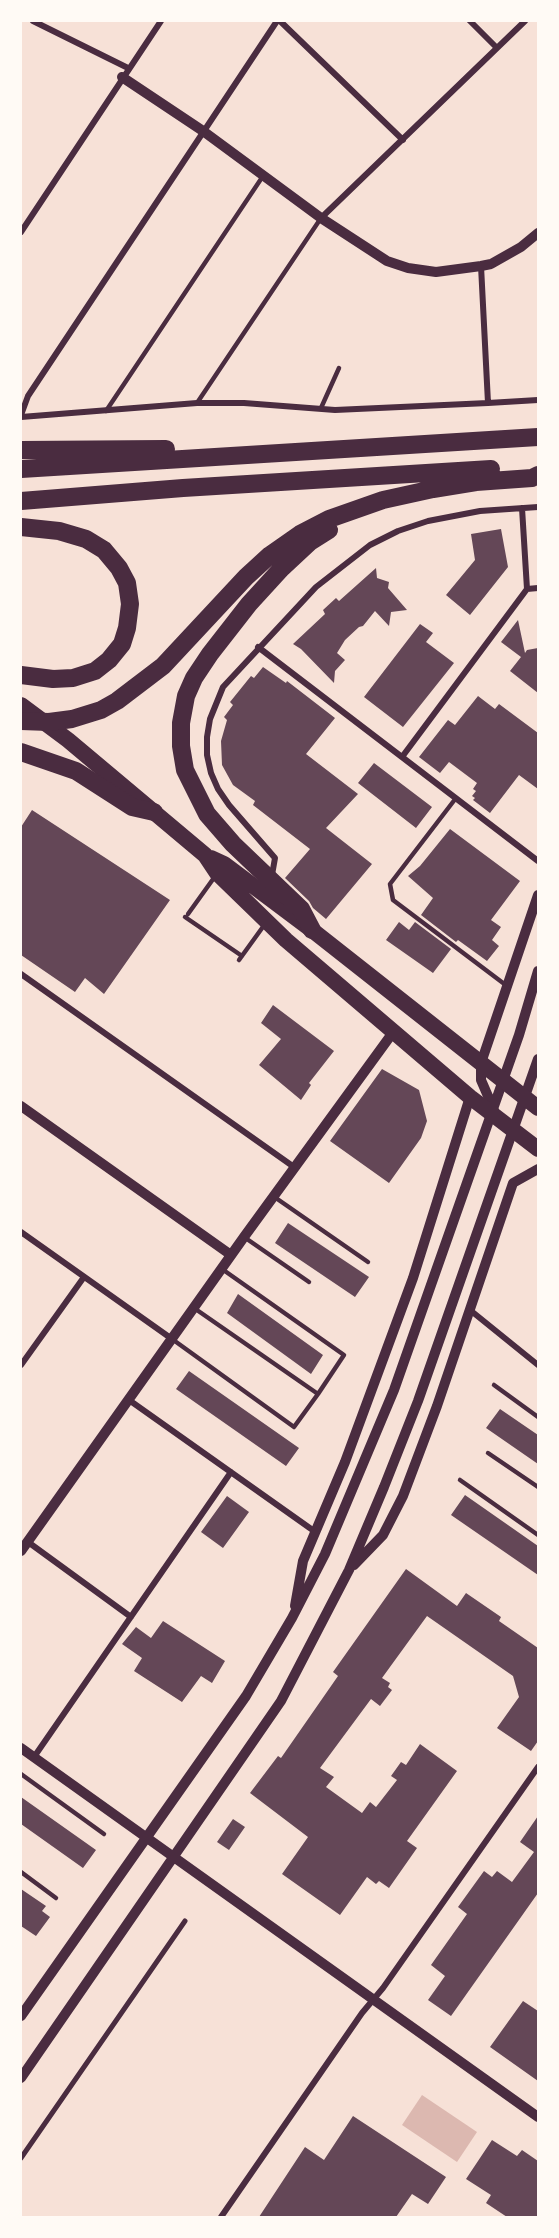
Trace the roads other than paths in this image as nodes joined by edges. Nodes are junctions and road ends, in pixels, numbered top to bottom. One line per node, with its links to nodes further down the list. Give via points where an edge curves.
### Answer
1 (33, 21): 7 (street)
2 (161, 21): 7 (street)
3 (279, 21): 8 (street); 9 (street)
4 (470, 21): 6 (street)
5 (525, 21): 6 (street)
6 (497, 48): 9 (street)
7 (125, 73): 8 (street); 12 (street)
8 (203, 131): 10 (street); 21 (street, via 28,396)
9 (403, 140): 11 (street)
10 (264, 175): 11 (street); 20 (lane)
11 (321, 218): 14 (street, via 387,261 436,272); 17 (lane)
12 (21, 232)
13 (538, 233): 14 (street, via 513,252)
14 (481, 266): 18 (street)
15 (339, 368): 19 (lane)
16 (538, 400): 18 (street)
17 (197, 403): 19 (street); 20 (street)
18 (488, 403): 19 (street)
19 (321, 408)
20 (106, 411): 21 (street)
21 (21, 416)
22 (538, 437): 24 (highway)
23 (21, 450): 24 (highway, via 198,448)
24 (240, 456): 26 (highway)
25 (538, 466): 29 (highway)
26 (21, 469)
27 (538, 475): 28 (highway)
28 (383, 500): 38 (highway, via 329,519 270,555 163,666 101,710 72,719); 46 (highway, via 310,542 281,569 210,654 186,696 181,723 185,770 207,814)
29 (21, 501)
30 (538, 507): 31 (street)
31 (522, 508): 34 (street); 35 (street, via 428,521 379,540 315,587)
32 (21, 526): 36 (highway, via 59,531 105,550 127,583 130,604 122,644 110,660 95,670 73,678)
33 (538, 588): 34 (street)
34 (527, 589): 40 (street)
35 (258, 647): 40 (street); 46 (street, via 223,687 207,737 207,755 218,789 275,858)
36 (21, 675)
37 (21, 705): 42 (highway)
38 (21, 721)
39 (21, 752): 42 (highway, via 76,771 132,807)
40 (402, 757): 41 (street)
41 (456, 798): 44 (street); 52 (lane, via 390,884 393,900)
42 (154, 812): 43 (highway)
43 (205, 855): 45 (highway); 49 (highway, via 224,864)
44 (538, 861)
45 (217, 873): 48 (highway); 48 (lane, via 186,916 240,958)
46 (271, 883): 49 (highway, via 301,909)
47 (538, 895): 52 (street)
48 (267, 922): 53 (highway)
49 (312, 930): 55 (highway)
50 (538, 971): 89 (street, via 394,1390 325,1554)
51 (21, 974): 61 (street)
52 (507, 986): 55 (street)
53 (394, 1031): 56 (highway); 61 (street)
54 (538, 1059): 87 (street, via 418,1401)
55 (481, 1064): 58 (highway); 59 (street, via 481,1080)
56 (470, 1097): 59 (highway); 84 (street, via 413,1278 349,1451)
57 (21, 1106): 66 (street)
58 (538, 1107)
59 (498, 1119): 60 (highway)
60 (538, 1149)
61 (294, 1167): 63 (street)
62 (538, 1169): 72 (street, via 513,1183)
63 (273, 1196): 65 (street); 67 (lane)
64 (21, 1232): 69 (street)
65 (244, 1237): 66 (street); 70 (lane)
66 (231, 1255): 68 (street)
67 (368, 1262)
68 (221, 1269): 71 (street); 77 (lane, via 344,1355)
69 (84, 1277): 73 (street); 74 (street)
70 (309, 1282)
71 (194, 1308): 73 (street); 77 (lane)
72 (470, 1310): 75 (street); 87 (street, via 403,1496 383,1535)
73 (172, 1339): 77 (lane, via 294,1427); 78 (street)
74 (21, 1365)
75 (538, 1365)
76 (494, 1385): 79 (lane)
77 (318, 1394)
78 (129, 1400): 81 (street); 86 (street)
79 (538, 1417)
80 (488, 1453): 83 (lane)
81 (231, 1472): 84 (street); 88 (street)
82 (460, 1480): 85 (lane)
83 (538, 1487)
84 (314, 1531): 89 (street, via 303,1561)
85 (538, 1534)
86 (24, 1547): 88 (street)
87 (349, 1570): 96 (street, via 281,1701)
88 (131, 1617): 91 (street)
89 (292, 1618): 95 (street, via 246,1696)
90 (21, 1748): 91 (street)
91 (34, 1757): 95 (street)
92 (538, 1767): 100 (street)
93 (21, 1774): 94 (lane)
94 (104, 1834)
95 (147, 1838): 96 (street); 101 (street)
96 (174, 1856): 100 (street); 102 (street)
97 (21, 1872): 98 (lane)
98 (56, 1898)
99 (185, 1921): 104 (street)
100 (374, 2000): 103 (street); 105 (street)
101 (21, 2016)
102 (21, 2078)
103 (538, 2117)
104 (21, 2158)
105 (221, 2217)

